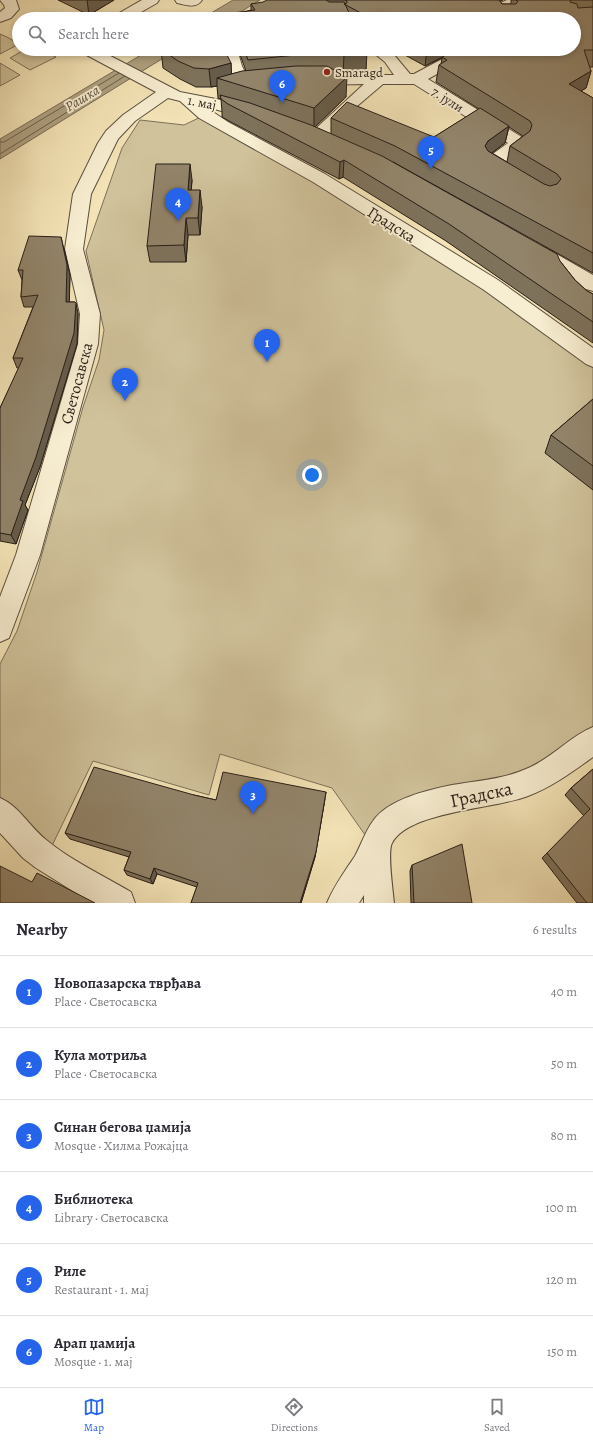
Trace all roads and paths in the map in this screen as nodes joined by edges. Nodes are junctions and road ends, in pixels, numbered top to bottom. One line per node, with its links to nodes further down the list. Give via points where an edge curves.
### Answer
1 (152, 0): 7 (street)
2 (182, 0): 3 (street)
3 (195, 0)
4 (518, 0): 8 (street, via 499,9)
5 (10, 3): 6 (street); 9 (street, via 10,12)
6 (18, 12)
7 (131, 12)
8 (501, 12)
9 (0, 19): 10 (street)
10 (12, 20)
11 (99, 56): 18 (street, 1. мај)
12 (231, 56): 18 (street, via 238,87)
13 (386, 56): 16 (street)
14 (458, 56): 16 (street, 7. јули)
15 (379, 79): 16 (street, 7. јули); 17 (street, 7. јули); 20 (street)
16 (412, 79): 21 (street, 7. јули, via 519,143 492,163)
17 (303, 80)
18 (177, 95): 19 (street, 1. мај, via 215,103); 24 (street, Градска, via 205,115 319,178 491,285); 25 (street, Светосавска, via 144,106 119,127 106,143 82,194 74,249 90,314 88,344 28,555)
19 (265, 119)
20 (316, 138)
21 (526, 184)
22 (523, 243): 23 (street, via 555,261 567,279)
23 (591, 293)
24 (593, 359)
25 (0, 630)
26 (593, 740): 28 (street, Градска, via 528,783 507,790 445,801 416,809 397,818 384,829)
27 (0, 812): 29 (street, via 46,858)
28 (375, 849): 30 (street, Градска); 31 (street)
29 (120, 903)
30 (342, 903)
31 (380, 903)

